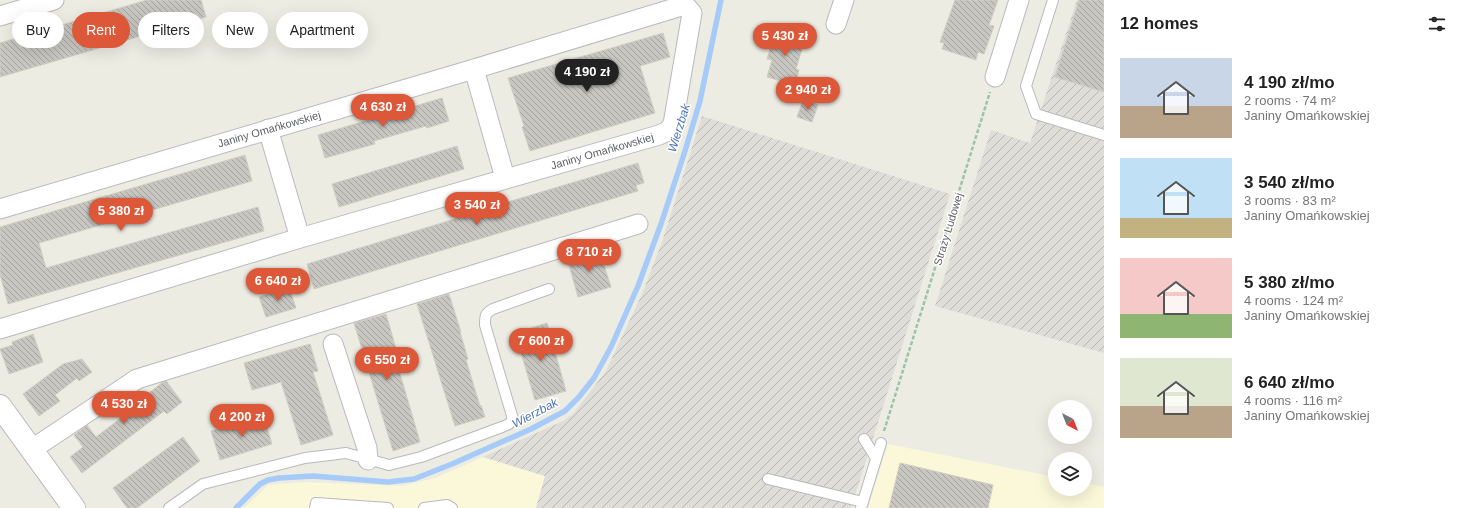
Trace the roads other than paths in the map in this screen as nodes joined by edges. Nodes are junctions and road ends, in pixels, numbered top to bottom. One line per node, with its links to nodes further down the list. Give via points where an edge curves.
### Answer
1 (54, 0): 5 (street)
2 (844, 0): 6 (street)
3 (1019, 0): 8 (street)
4 (1053, 0): 10 (lane, via 1026,86 1036,114)
5 (0, 16)
6 (836, 24)
7 (474, 69): 9 (street, Janiny Omańkowskiej); 11 (street); 11 (street, Janiny Omańkowskiej, via 685,5 692,13 674,124 668,131)
8 (995, 77)
9 (268, 129): 12 (street, Janiny Omańkowskiej); 14 (street)
10 (1104, 135)
11 (505, 178): 14 (street, Janiny Omańkowskiej)
12 (0, 208)
13 (638, 224): 21 (street, via 137,379)
14 (300, 238): 16 (street, Janiny Omańkowskiej)
15 (549, 289): 23 (lane, via 493,309 487,312 485,317 485,325 512,419 509,424 421,457 389,465)
16 (0, 329)
17 (333, 344): 23 (street, via 367,448)
18 (0, 406): 21 (street)
19 (864, 439): 22 (lane)
20 (881, 443): 22 (lane)
21 (31, 450): 27 (street)
22 (876, 458): 25 (lane)
23 (368, 460): 28 (lane, via 346,453 305,458 203,484)
24 (768, 479): 25 (lane)
25 (862, 505)
26 (366, 507): 29 (lane, via 316,503); 30 (lane)
27 (74, 508)
28 (169, 508)
29 (315, 508)
30 (388, 508)
31 (424, 508): 32 (lane, via 447,505)
32 (452, 508)

